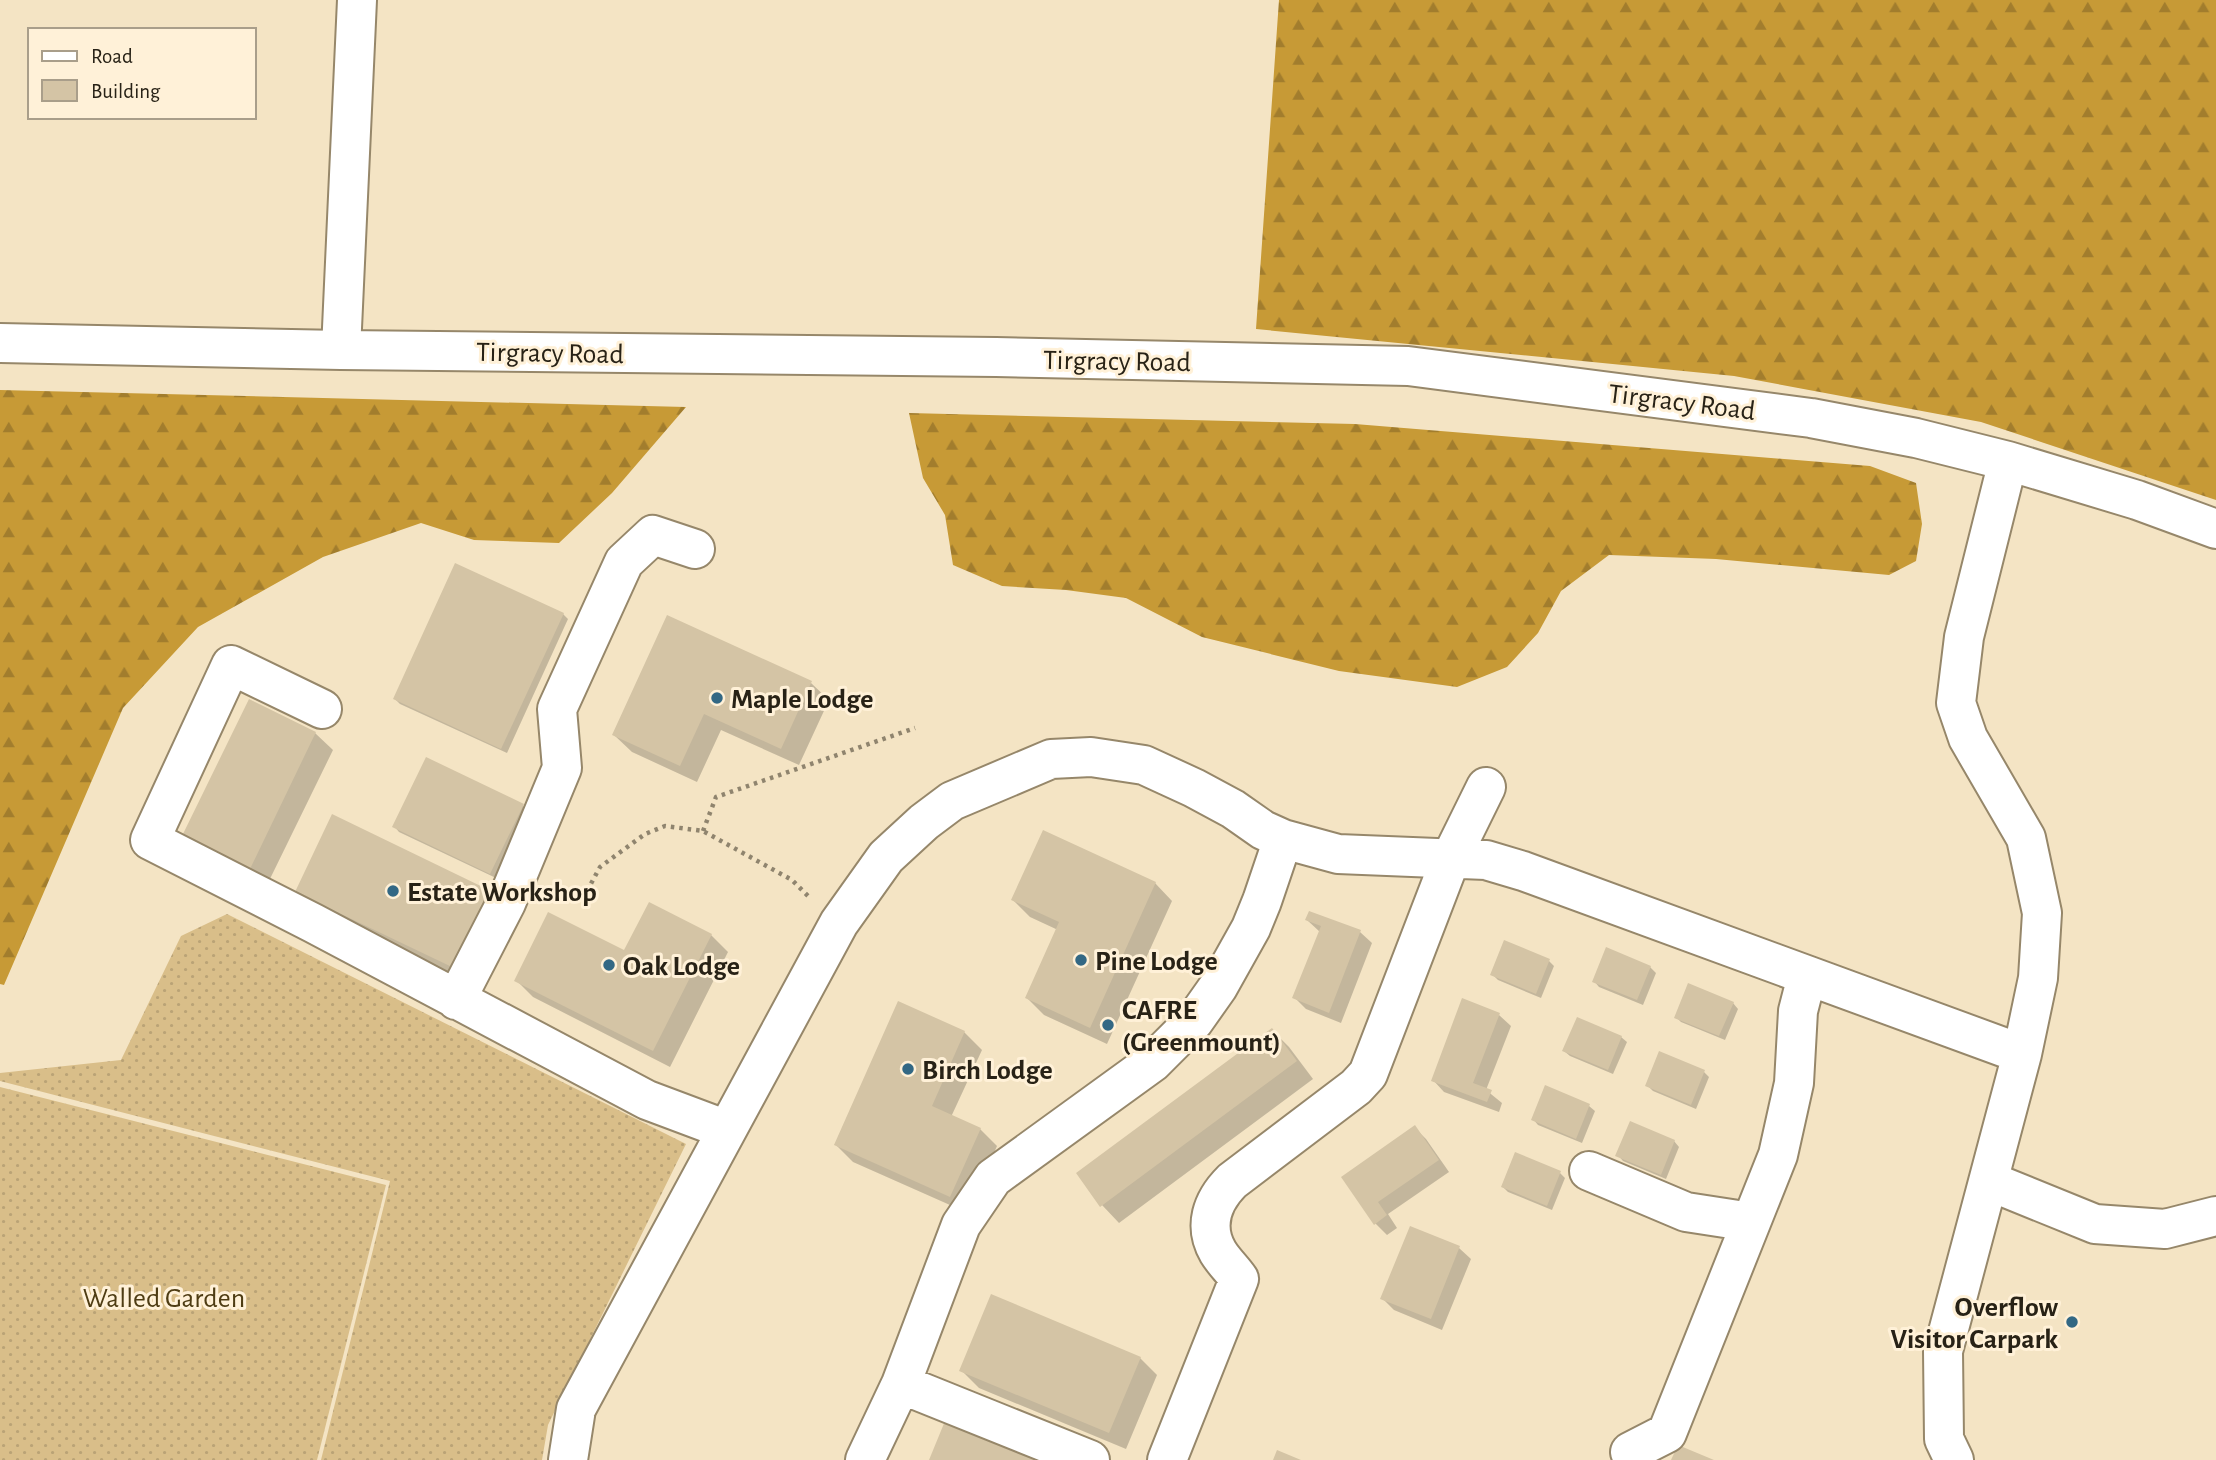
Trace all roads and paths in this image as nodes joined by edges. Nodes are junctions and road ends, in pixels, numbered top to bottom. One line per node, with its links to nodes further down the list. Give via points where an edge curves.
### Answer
1 (356, 0): 3 (street)
2 (0, 343): 3 (street, Tirgracy Road)
3 (341, 350): 4 (street, Tirgracy Road, via 1408,366 1811,418)
4 (2008, 461): 5 (street, Tirgracy Road); 17 (street, via 1964,637 1956,703 1968,738 2026,838 2042,913 2038,978)
5 (2216, 529)
6 (695, 549): 16 (street, via 653,535 624,562 556,709 562,768 506,903)
7 (322, 709): 16 (street, via 231,665 150,840)
8 (915, 728): 10 (path, via 716,797)
9 (1486, 787): 12 (street)
10 (703, 831): 13 (path, via 665,826 645,834 600,867); 14 (path, via 792,880)
11 (1283, 839): 12 (street, via 1338,854); 14 (street, via 1144,765 1091,757 1051,759 952,801 924,822 886,857); 23 (street, via 1251,928 1194,1021 1153,1062 993,1178 961,1225)
12 (1451, 858): 15 (street, via 1486,860 1523,871); 28 (street, via 1368,1074 1232,1181 1217,1200 1209,1226 1212,1239 1239,1279)
13 (587, 891)
14 (839, 923): 18 (street)
15 (1807, 976): 17 (street); 22 (street, via 1798,1011 1786,1126)
16 (456, 1000): 18 (street, via 647,1100)
17 (2022, 1054): 20 (street)
18 (727, 1130): 25 (street, via 576,1409)
19 (1589, 1171): 22 (street, via 1686,1212)
20 (1989, 1181): 21 (street, via 2095,1224 2165,1229); 29 (street, via 1943,1351 1944,1438)
21 (2216, 1216)
22 (1751, 1222): 24 (street, via 1667,1433)
23 (901, 1384): 26 (street); 27 (street)
24 (1630, 1452)
25 (568, 1460)
26 (866, 1460)
27 (1090, 1460)
28 (1167, 1460)
29 (1954, 1460)

